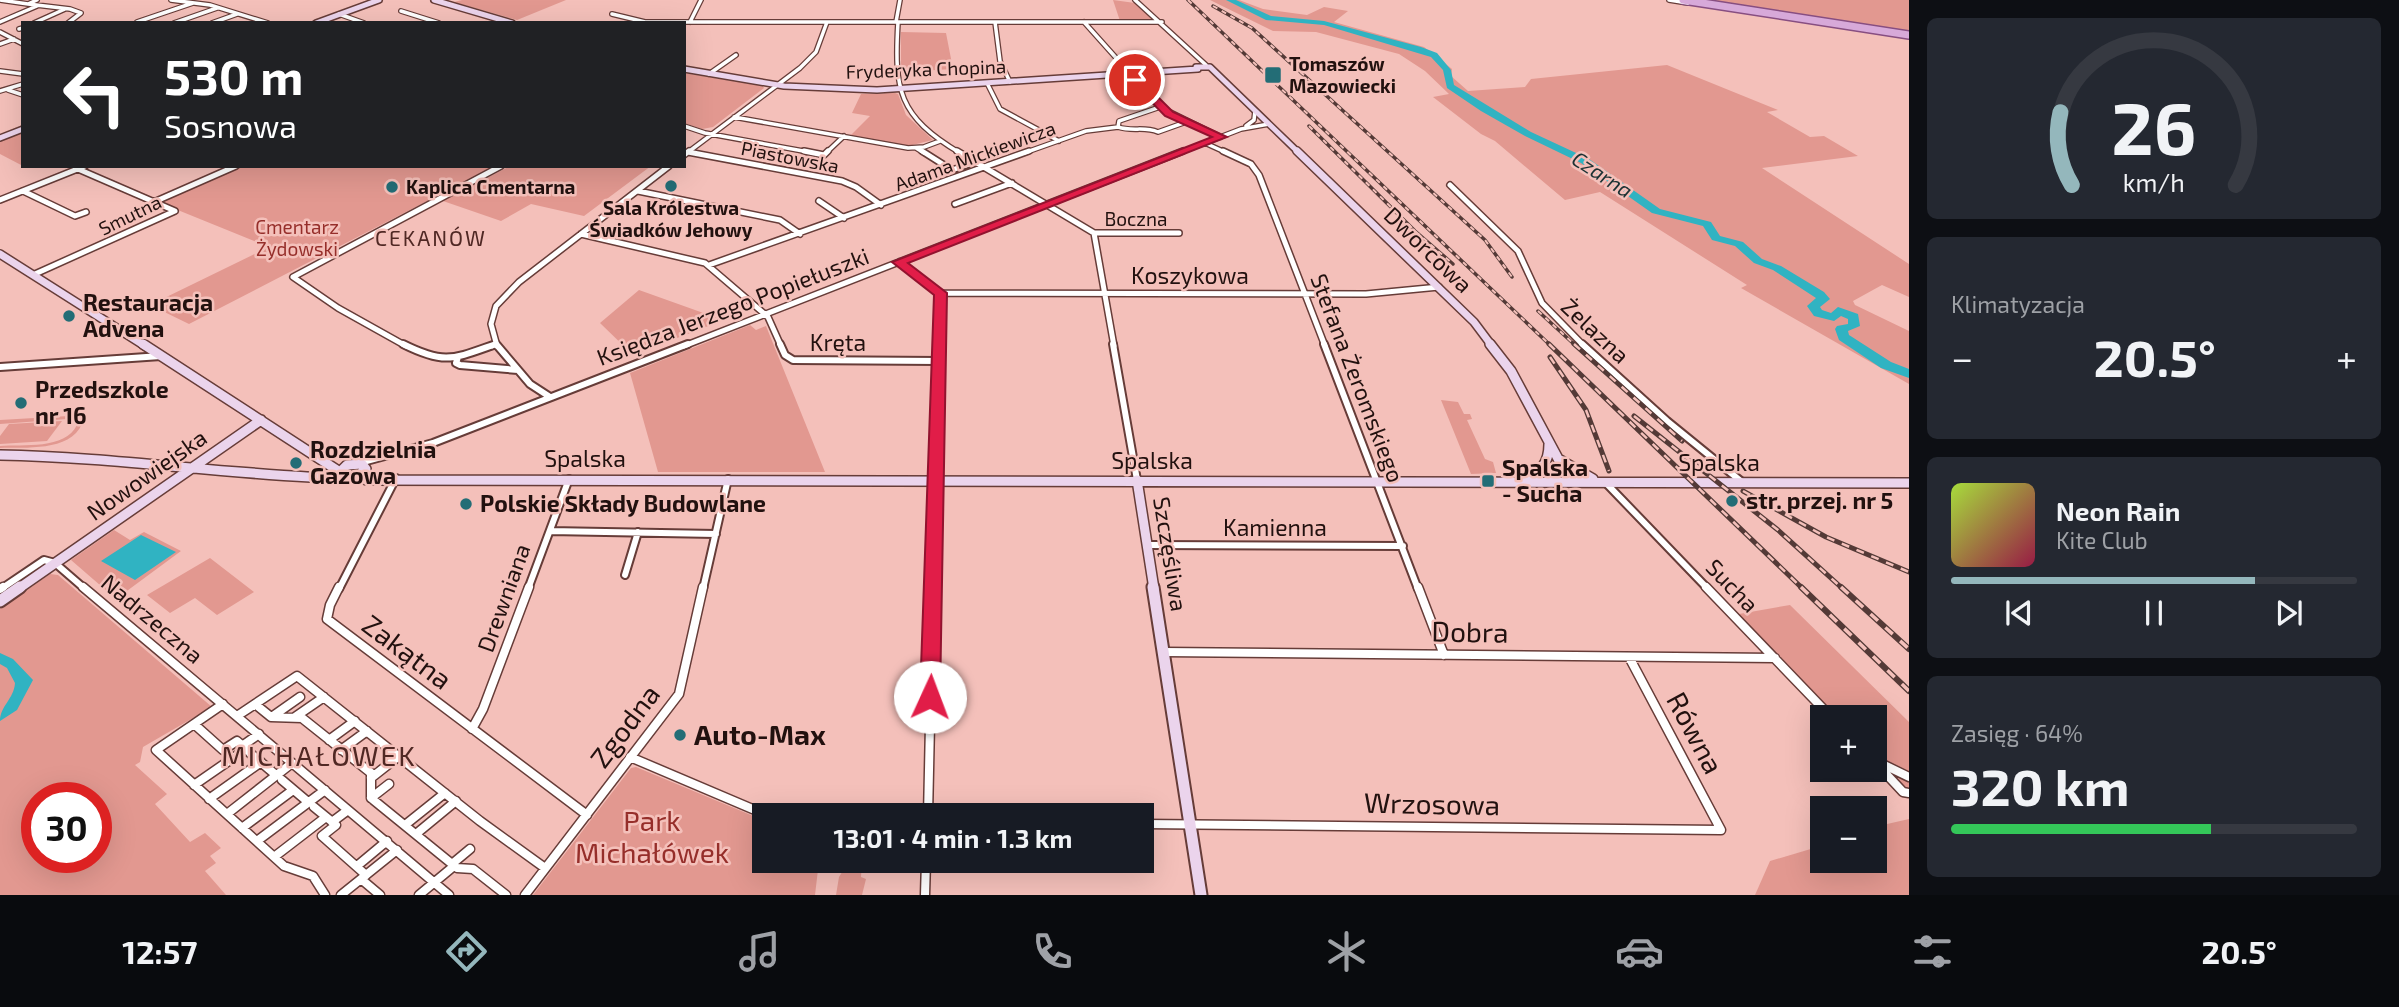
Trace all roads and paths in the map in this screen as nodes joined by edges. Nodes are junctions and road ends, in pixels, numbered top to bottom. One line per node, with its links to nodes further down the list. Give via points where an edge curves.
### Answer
1 (171, 0): 11 (street)
2 (378, 0): 17 (street)
3 (434, 0): 28 (street)
4 (701, 0): 32 (street)
5 (900, 0): 34 (street)
6 (1135, 0): 37 (street)
7 (1669, 0): 12 (street)
8 (1684, 0): 12 (main road)
9 (0, 3): 10 (street)
10 (38, 3): 14 (street); 30 (street)
11 (194, 3): 13 (street); 21 (street)
12 (1699, 4): 39 (main road)
13 (219, 7): 16 (street); 22 (street)
14 (66, 8): 19 (street); 20 (street, via 82,14)
15 (401, 11): 27 (street)
16 (239, 14): 23 (street); 24 (street)
17 (339, 14): 25 (street); 26 (street)
18 (612, 14): 29 (street)
19 (38, 21)
20 (71, 21)
21 (140, 21)
22 (180, 21)
23 (218, 21)
24 (262, 21)
25 (321, 21)
26 (358, 21)
27 (433, 21)
28 (505, 21)
29 (636, 21)
30 (0, 22)
31 (686, 22): 32 (street)
32 (690, 22): 33 (street)
33 (827, 22): 34 (street); 53 (street, via 816,52)
34 (897, 22): 35 (street); 55 (street, via 895,69)
35 (995, 22): 36 (street); 50 (street, via 1000,61)
36 (1084, 22): 37 (street); 49 (street)
37 (1161, 22): 44 (street, via 1197,57)
38 (0, 32): 40 (street)
39 (1909, 35)
40 (14, 39): 41 (street); 42 (street)
41 (21, 43)
42 (0, 44)
43 (736, 55): 48 (street)
44 (1202, 68): 49 (street, Fryderyka Chopina); 59 (street, Dworcowa)
45 (686, 69): 48 (street, Fryderyka Chopina)
46 (0, 71): 47 (street)
47 (21, 74)
48 (709, 74): 53 (street, Fryderyka Chopina)
49 (1130, 74): 50 (street, Fryderyka Chopina); 58 (street)
50 (1010, 82): 51 (street, Fryderyka Chopina)
51 (987, 83): 55 (street, Fryderyka Chopina); 73 (street, via 1000,109)
52 (21, 85): 54 (street)
53 (777, 85): 55 (street, Fryderyka Chopina); 60 (street)
54 (7, 89): 56 (street); 57 (street)
55 (901, 89): 72 (street, via 911,114)
56 (0, 92)
57 (21, 94)
58 (1160, 107): 61 (street); 65 (street, Adama Mickiewicza, via 1119,121)
59 (1255, 111): 62 (street); 63 (street, Dworcowa)
60 (734, 117): 68 (street); 69 (street)
61 (1186, 122): 65 (street, Adama Mickiewicza, via 1158,131); 70 (street)
62 (1251, 123): 63 (street, Księdza Jerzego Popiełuszki); 66 (street, Księdza Jerzego Popiełuszki)
63 (1268, 123): 66 (street, Księdza Jerzego Popiełuszki); 103 (street, Dworcowa)
64 (686, 127): 68 (street)
65 (1118, 127): 73 (street, Adama Mickiewicza)
66 (1241, 129): 70 (street, Księdza Jerzego Popiełuszki)
67 (21, 130): 71 (street)
68 (711, 134): 69 (street, via 824,155); 76 (street)
69 (844, 136): 75 (street)
70 (1221, 137): 74 (street, Księdza Jerzego Popiełuszki)
71 (0, 138)
72 (940, 141): 75 (street); 77 (street)
73 (1059, 141): 78 (street, Adama Mickiewicza)
74 (1205, 143): 91 (street, Księdza Jerzego Popiełuszki); 106 (street, Stefana Żeromskiego, via 1254,167)
75 (916, 148): 77 (street, via 952,170)
76 (686, 153): 92 (street, Piastowska, via 842,181)
77 (975, 162): 78 (street)
78 (985, 167): 83 (street); 92 (street, Adama Mickiewicza)
79 (231, 168): 89 (street, Smutna)
80 (497, 168): 110 (street, via 294,275 321,298 424,354 439,359)
81 (667, 168): 86 (street)
82 (78, 169): 85 (street); 89 (street)
83 (1012, 183): 90 (street); 91 (street)
84 (1450, 185): 134 (street, Żelazna, via 1518,251 1542,303 1563,326)
85 (23, 191): 87 (street); 93 (street, via 75,216)
86 (638, 191): 97 (street); 98 (street, via 780,220)
87 (0, 200)
88 (819, 201): 94 (street)
89 (153, 202): 102 (street, Smutna, via 175,211)
90 (955, 204)
91 (1047, 204): 95 (street); 100 (street, Księdza Jerzego Popiełuszki)
92 (881, 205): 94 (street, Adama Mickiewicza)
93 (86, 212)
94 (844, 218): 98 (street, Adama Mickiewicza)
95 (1094, 233): 96 (street, Boczna); 105 (street, Szczęśliwa)
96 (1179, 233)
97 (580, 234): 101 (street); 108 (street, via 503,296 491,323)
98 (800, 234): 101 (street, Adama Mickiewicza)
99 (0, 254): 102 (street)
100 (899, 262): 104 (street); 107 (street, Księdza Jerzego Popiełuszki)
101 (709, 265): 107 (street)
102 (35, 274): 109 (street)
103 (1439, 287): 106 (street, Koszykowa, via 1380,294); 118 (street, Dworcowa, via 1498,351)
104 (940, 293): 105 (street, Koszykowa); 111 (street)
105 (1107, 294): 106 (street, Koszykowa); 129 (street, Szczęśliwa)
106 (1305, 294): 130 (street, Stefana Żeromskiego)
107 (764, 314): 111 (street, Kręta, via 785,355 793,360); 115 (street, Księdza Jerzego Popiełuszki)
108 (496, 344): 110 (street); 113 (street)
109 (161, 356): 112 (street); 117 (street)
110 (458, 357): 113 (street, via 460,365)
111 (939, 361): 128 (street)
112 (0, 367)
113 (519, 370): 114 (street)
114 (530, 384): 115 (street); 116 (street)
115 (550, 397): 116 (street, Księdza Jerzego Popiełuszki)
116 (537, 402): 123 (street, Księdza Jerzego Popiełuszki)
117 (261, 420): 119 (street); 122 (street, Nowowiejska)
118 (1549, 442): 121 (street, Dworcowa); 131 (street, via 1545,466 1533,476)
119 (302, 447): 123 (street); 124 (street)
120 (0, 455): 122 (street)
121 (1556, 456): 132 (street, Dworcowa); 133 (street, via 1575,471)
122 (192, 468): 124 (street, via 309,478); 141 (street, Nowowiejska)
123 (361, 468): 124 (street); 124 (street, via 345,479); 125 (street, Spalska, via 367,480)
124 (340, 474)
125 (396, 478): 126 (street, Spalska); 159 (street, Zakątna, via 327,619)
126 (569, 479): 127 (street, Spalska); 136 (street, Drewniana)
127 (728, 479): 128 (street, Spalska); 138 (street, Zgodna)
128 (937, 480): 129 (street, Spalska); 184 (street)
129 (1137, 480): 130 (street, Spalska); 139 (street, Szczęśliwa)
130 (1378, 481): 131 (street, Spalska); 140 (street, Stefana Żeromskiego)
131 (1514, 481): 132 (street, Spalska)
132 (1570, 481): 133 (street, Spalska)
133 (1605, 482): 134 (street, Spalska); 148 (street, Sucha)
134 (1742, 482): 135 (street, Spalska)
135 (1909, 483)
136 (550, 531): 137 (street); 159 (street, Drewniana, via 480,719)
137 (638, 532): 138 (street); 142 (street)
138 (716, 534): 167 (street, Zgodna, via 679,694)
139 (1148, 545): 140 (street, Kamienna); 145 (street, Szczęśliwa)
140 (1403, 546): 146 (street, Stefana Żeromskiego)
141 (55, 563): 143 (street, Nowowiejska, via 44,560); 144 (street, Nowowiejska); 151 (street, Nadrzeczna)
142 (625, 575)
143 (0, 589)
144 (0, 601)
145 (1164, 652): 146 (street, Dobra); 192 (street, Szczęśliwa)
146 (1444, 654): 147 (street, Dobra)
147 (1629, 656): 148 (street, Dobra); 195 (street, Równa)
148 (1774, 658): 153 (street, Sucha)
149 (300, 697): 155 (street)
150 (324, 697): 152 (street, via 297,676); 156 (street); 157 (street)
151 (223, 704): 154 (street, Nadrzeczna); 158 (street)
152 (255, 704): 154 (street); 155 (street)
153 (1819, 705)
154 (237, 716): 161 (street, Nadrzeczna)
155 (271, 717): 156 (street)
156 (295, 717): 162 (street)
157 (355, 721): 160 (street); 162 (street)
158 (194, 724): 163 (street, via 223,750 237,741); 176 (street, via 156,750)
159 (472, 729): 189 (street, Zakątna)
160 (367, 731): 164 (street); 166 (street)
161 (259, 734): 163 (street); 169 (street, Nadrzeczna)
162 (329, 740): 164 (street)
163 (242, 746): 176 (street, via 246,749)
164 (341, 750): 174 (street, via 371,773)
165 (250, 753): 168 (street)
166 (399, 756): 174 (street); 179 (street)
167 (631, 757): 186 (street); 189 (street, Zgodna)
168 (261, 762): 172 (street); 182 (street)
169 (292, 763): 172 (street); 178 (street, Nadrzeczna)
170 (1887, 767): 173 (street)
171 (1887, 775): 180 (street)
172 (279, 777): 177 (street); 188 (street)
173 (1909, 777)
174 (371, 778): 181 (street)
175 (388, 784): 181 (street)
176 (194, 785): 182 (street)
177 (293, 790): 185 (street); 194 (street)
178 (325, 790): 185 (street); 187 (street, Nadrzeczna)
179 (445, 793): 183 (street); 193 (street)
180 (1909, 793)
181 (371, 798): 193 (street)
182 (209, 799): 188 (street)
183 (456, 801): 196 (street); 204 (street)
184 (928, 803)
185 (311, 805): 190 (street); 197 (street)
186 (752, 809)
187 (348, 810): 190 (street); 198 (street, Nadrzeczna)
188 (227, 814): 194 (street)
189 (587, 815): 204 (street, Zgodna)
190 (329, 820): 201 (street); 203 (street, via 336,825 322,836)
191 (1154, 824): 192 (street, Wrzosowa)
192 (1190, 824): 195 (street, Wrzosowa); 216 (street, Szczęśliwa)
193 (405, 825): 196 (street)
194 (242, 828): 197 (street)
195 (1721, 830)
196 (416, 834): 202 (street)
197 (257, 841): 201 (street)
198 (387, 841): 200 (street, Nadrzeczna); 203 (street)
199 (470, 849): 202 (street)
200 (397, 850): 206 (street); 207 (street, Nadrzeczna)
201 (274, 857): 209 (street, via 284,866 317,876)
202 (453, 865): 207 (street); 213 (street, via 473,869)
203 (356, 866): 206 (street)
204 (545, 868): 214 (street, Zgodna)
205 (926, 873): 215 (street)
206 (364, 877): 210 (street); 211 (street)
207 (434, 882): 208 (street, Nadrzeczna); 212 (street)
208 (444, 894)
209 (325, 895)
210 (341, 895)
211 (380, 895)
212 (419, 895)
213 (506, 895)
214 (525, 895)
215 (925, 895)
216 (1201, 895)

